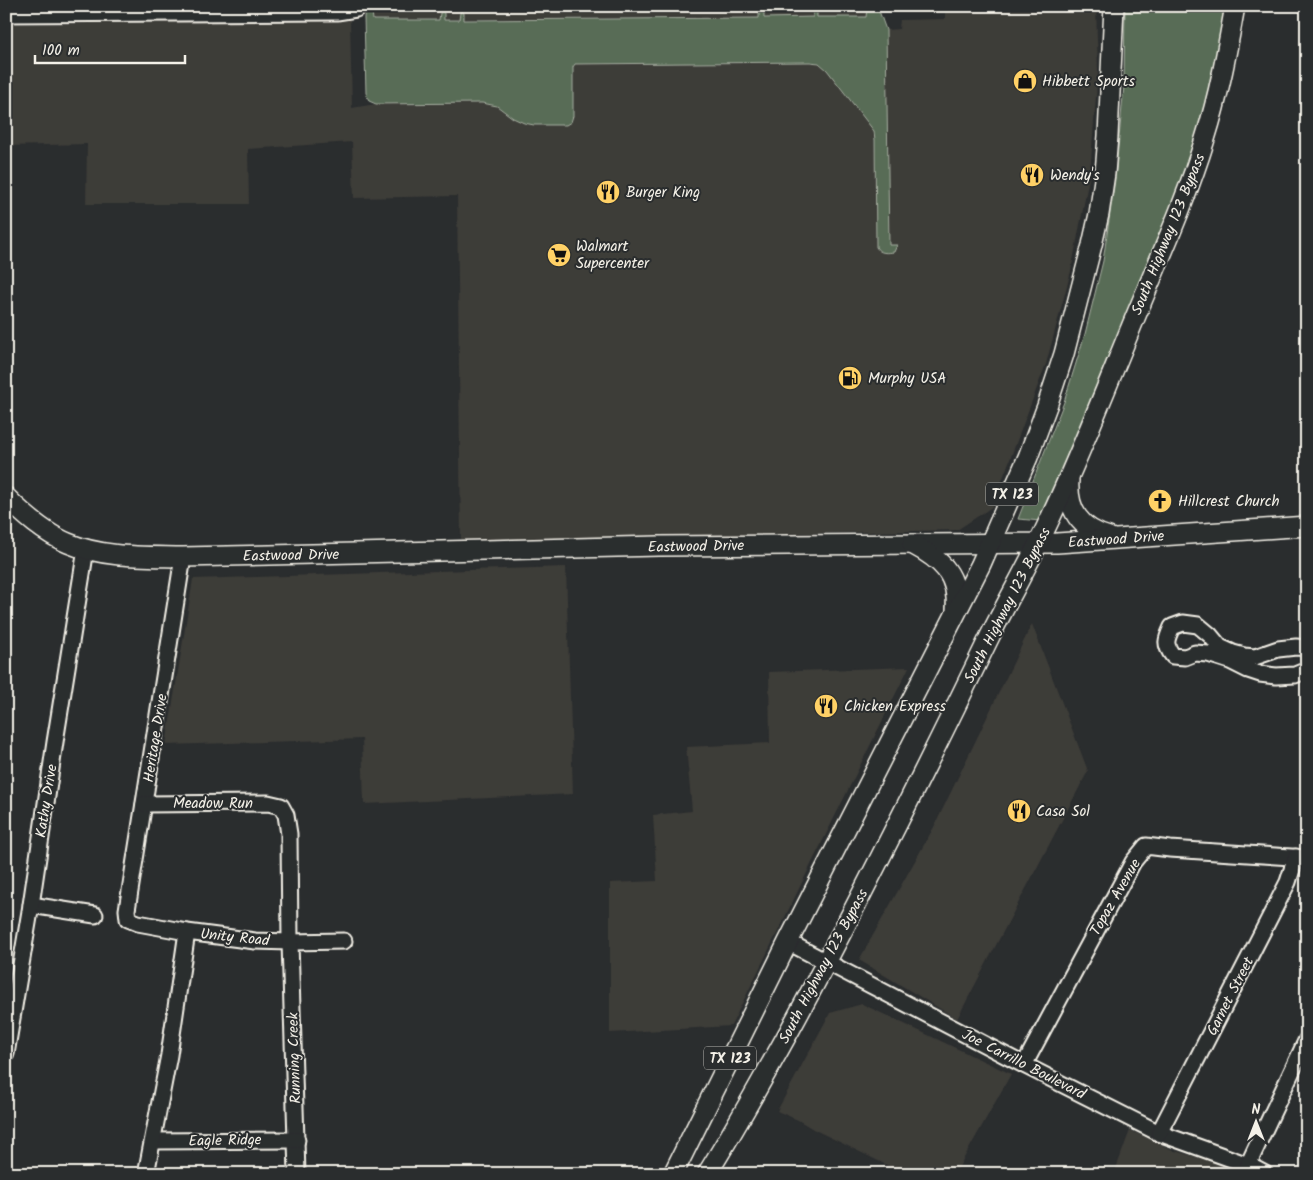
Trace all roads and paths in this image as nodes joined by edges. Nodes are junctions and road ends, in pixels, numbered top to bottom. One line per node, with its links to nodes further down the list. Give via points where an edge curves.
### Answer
1 (1114, 6): 11 (main road, TX 123, via 1106,163 1092,245 1047,406)
2 (1235, 6): 6 (main road, South Highway 123 Bypass / TX 123, via 1218,93 1194,173)
3 (356, 9): 4 (street, via 337,12)
4 (49, 10): 5 (street)
5 (6, 14)
6 (1069, 475): 9 (main road, via 1070,500 1077,517 1092,531); 12 (main road, South Highway 123 Bypass / TX 123)
7 (6, 497): 13 (main road, Eastwood Drive, via 45,530 67,543)
8 (1307, 526): 9 (main road, Eastwood Drive)
9 (1115, 539): 12 (main road, Eastwood Drive)
10 (911, 543): 11 (main road, Eastwood Drive); 14 (main road, Eastwood Drive); 15 (main road, via 935,557 949,573 956,591)
11 (991, 543): 12 (main road, Eastwood Drive); 15 (main road, TX 123)
12 (1038, 543): 28 (main road, South Highway 123 Bypass / TX 123)
13 (86, 549): 14 (main road, Eastwood Drive, via 125,555); 21 (street, Kathy Drive)
14 (182, 557): 18 (street, Heritage Drive)
15 (956, 614): 27 (main road, TX 123)
16 (1307, 648): 17 (street, via 1232,657 1248,670 1260,674 1295,675)
17 (1307, 670)
18 (144, 804): 19 (street, Meadow Run, via 268,803); 23 (street, Heritage Drive)
19 (281, 806): 26 (street, Running Creek, via 289,834)
20 (1301, 857): 31 (street, Topaz Avenue, via 1146,846 1133,862); 32 (street, Garnet Street)
21 (31, 905): 22 (street); 30 (street, Kathy Drive)
22 (95, 915)
23 (128, 919): 24 (street, Unity Road)
24 (187, 932): 26 (street, Unity Road); 34 (street)
25 (344, 941): 26 (street, Unity Road)
26 (290, 942): 33 (street, Running Creek)
27 (788, 942): 28 (street, Joe Carrillo Boulevard); 38 (main road, TX 123)
28 (827, 962): 31 (street, Joe Carrillo Boulevard); 39 (main road, South Highway 123 Bypass / TX 123, via 736,1128)
29 (1307, 1039): 35 (street)
30 (6, 1054)
31 (1024, 1065): 32 (street, Joe Carrillo Boulevard)
32 (1159, 1133): 35 (street, Joe Carrillo Boulevard)
33 (297, 1140): 34 (street, Eagle Ridge); 37 (street, Running Creek)
34 (153, 1141): 36 (street)
35 (1248, 1165): 40 (street, Joe Carrillo Boulevard)
36 (146, 1174)
37 (297, 1174)
38 (674, 1174)
39 (707, 1174)
40 (1265, 1174)

